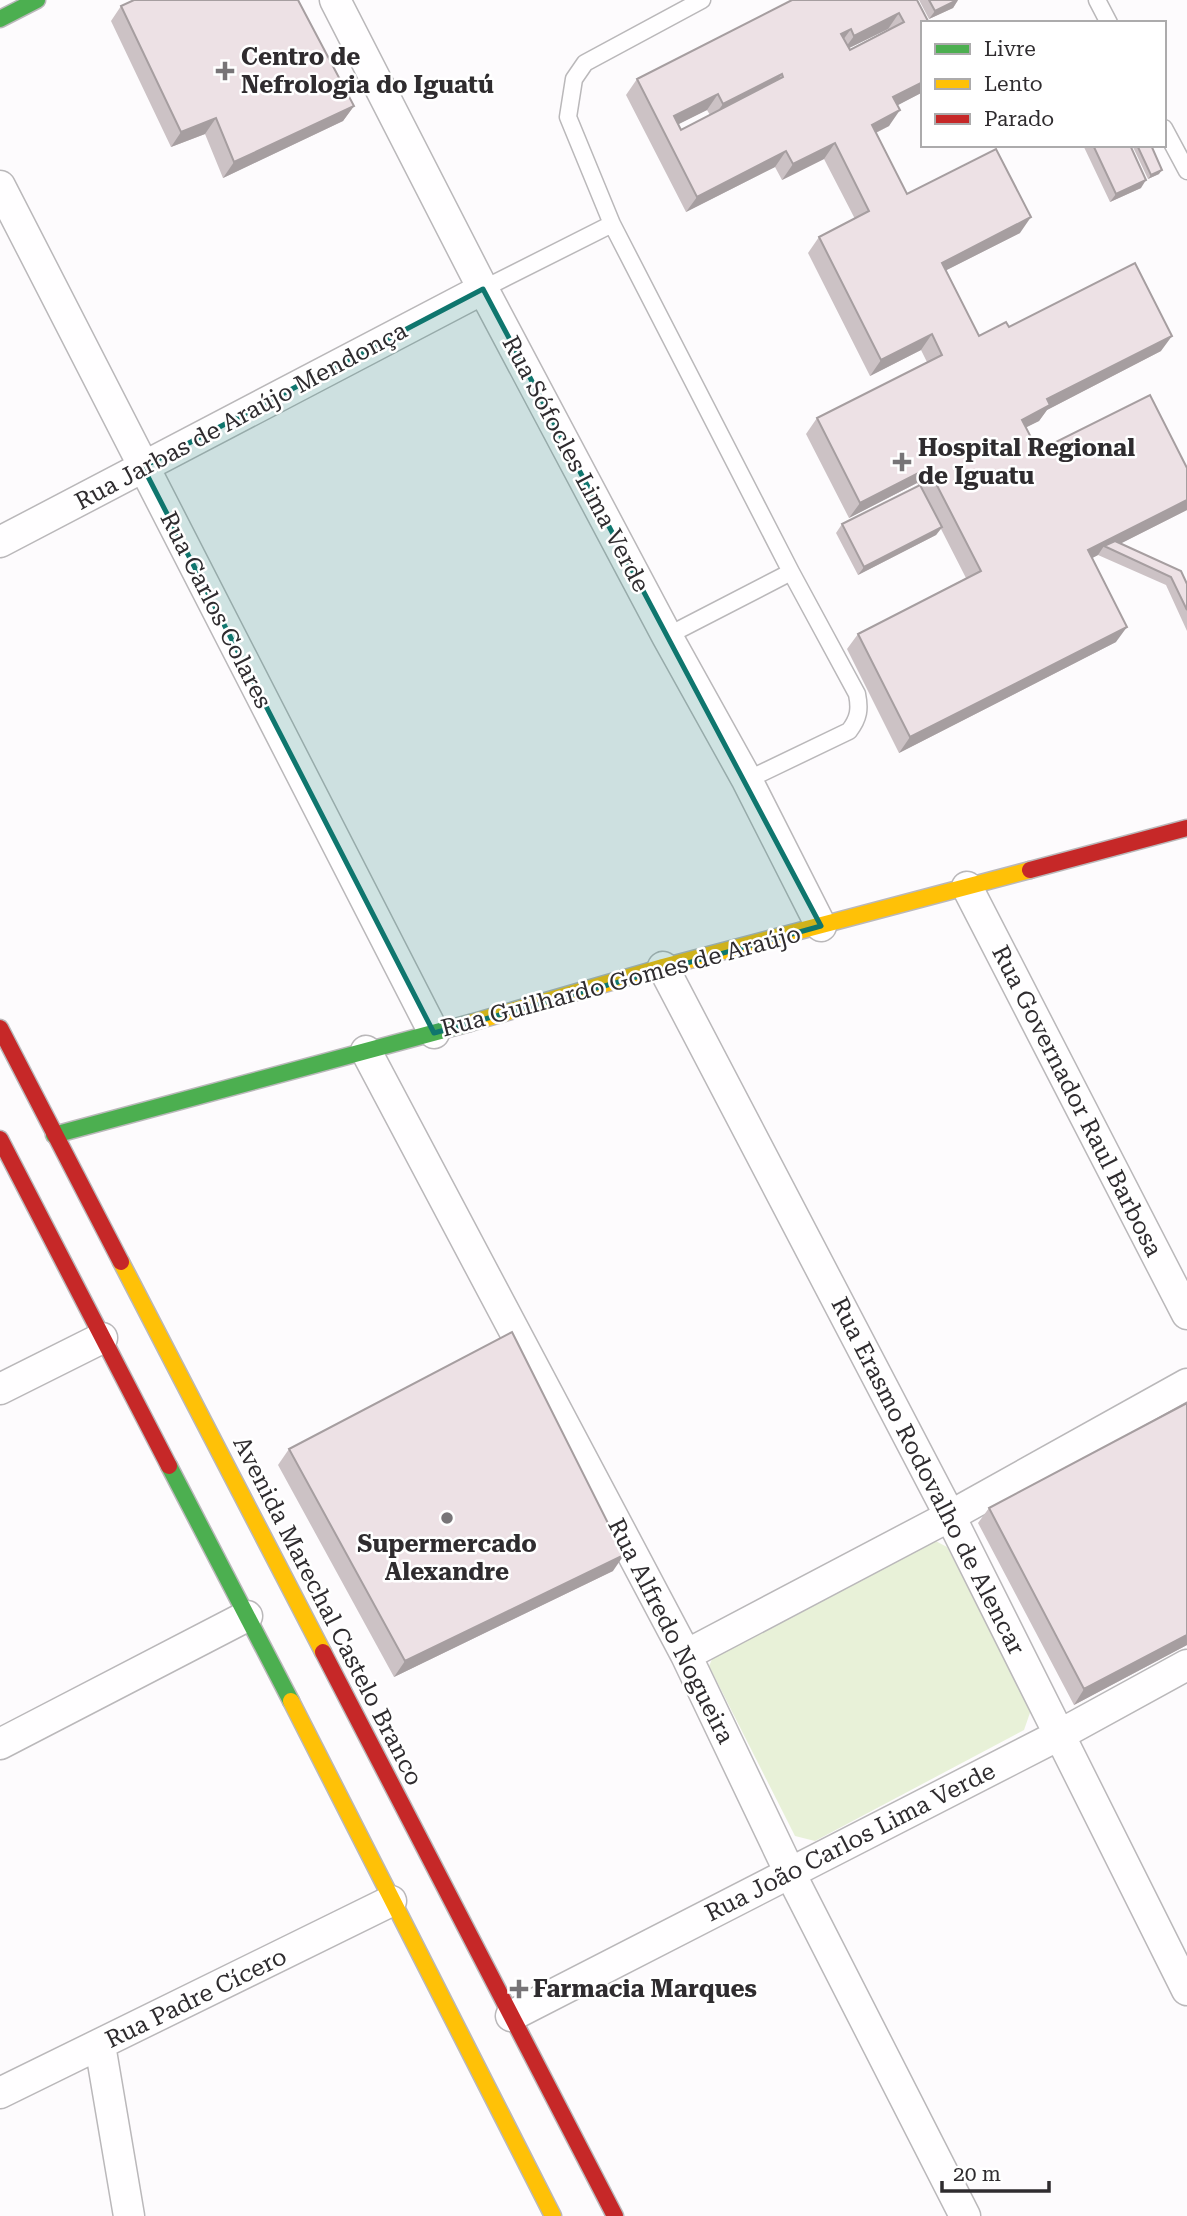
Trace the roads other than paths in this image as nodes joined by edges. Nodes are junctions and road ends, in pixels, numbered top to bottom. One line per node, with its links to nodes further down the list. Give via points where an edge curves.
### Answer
1 (37, 0): 5 (main road)
2 (335, 0): 11 (street, Rua Sófocles Lima Verde)
3 (702, 0): 10 (lane, via 585,63 574,79 569,117)
4 (1097, 0): 6 (lane)
5 (0, 19)
6 (1108, 21)
7 (1166, 132): 8 (lane)
8 (1187, 171)
9 (0, 186): 12 (street, Rua Carlos Colares)
10 (612, 223): 11 (lane); 14 (lane)
11 (483, 289): 12 (street, Rua Jarbas de Araújo Mendonça); 15 (street, Rua Sófocles Lima Verde)
12 (143, 467): 13 (street, Rua Jarbas de Araújo Mendonça); 22 (street, Rua Carlos Colares)
13 (0, 542)
14 (791, 572): 15 (lane); 16 (lane, via 857,694 860,708 849,731)
15 (667, 636): 16 (street, Rua Sófocles Lima Verde)
16 (747, 780): 19 (street, Rua Sófocles Lima Verde)
17 (1187, 828): 18 (main road, Rua Guilhardo Gomes de Araújo)
18 (967, 887): 19 (main road, Rua Guilhardo Gomes de Araújo); 26 (street, Rua Governador Raul Barbosa)
19 (821, 926): 20 (main road, Rua Guilhardo Gomes de Araújo)
20 (663, 967): 22 (main road, Rua Guilhardo Gomes de Araújo); 30 (street, Rua Erasmo Rodovalho de Alencar)
21 (0, 1028): 24 (main road, Avenida Marechal Castelo Branco)
22 (434, 1033): 23 (main road, Rua Guilhardo Gomes de Araújo)
23 (366, 1051): 24 (main road, Rua Guilhardo Gomes de Araújo); 32 (street, Rua Alfredo Nogueira)
24 (54, 1135): 39 (main road, Avenida Marechal Castelo Branco)
25 (2, 1150): 27 (main road)
26 (1187, 1314)
27 (102, 1338): 29 (street); 31 (main road)
28 (1187, 1384): 30 (street)
29 (0, 1389)
30 (950, 1516): 32 (street); 34 (street, Rua Erasmo Rodovalho de Alencar)
31 (247, 1616): 35 (street); 37 (main road)
32 (686, 1655): 36 (street, Rua Alfredo Nogueira)
33 (1187, 1665): 34 (street, Rua João Carlos Lima Verde)
34 (1061, 1734): 36 (street, Rua João Carlos Lima Verde); 38 (street, Rua Erasmo Rodovalho de Alencar)
35 (0, 1744)
36 (790, 1873): 39 (street, Rua João Carlos Lima Verde); 45 (street, Rua Alfredo Nogueira)
37 (391, 1901): 40 (street, Rua Padre Cícero); 43 (main road)
38 (1187, 1990)
39 (511, 2016): 44 (main road, Avenida Marechal Castelo Branco)
40 (100, 2045): 41 (street, Rua Padre Cícero); 42 (street)
41 (0, 2093)
42 (129, 2216)
43 (553, 2216)
44 (615, 2216)
45 (965, 2216)

